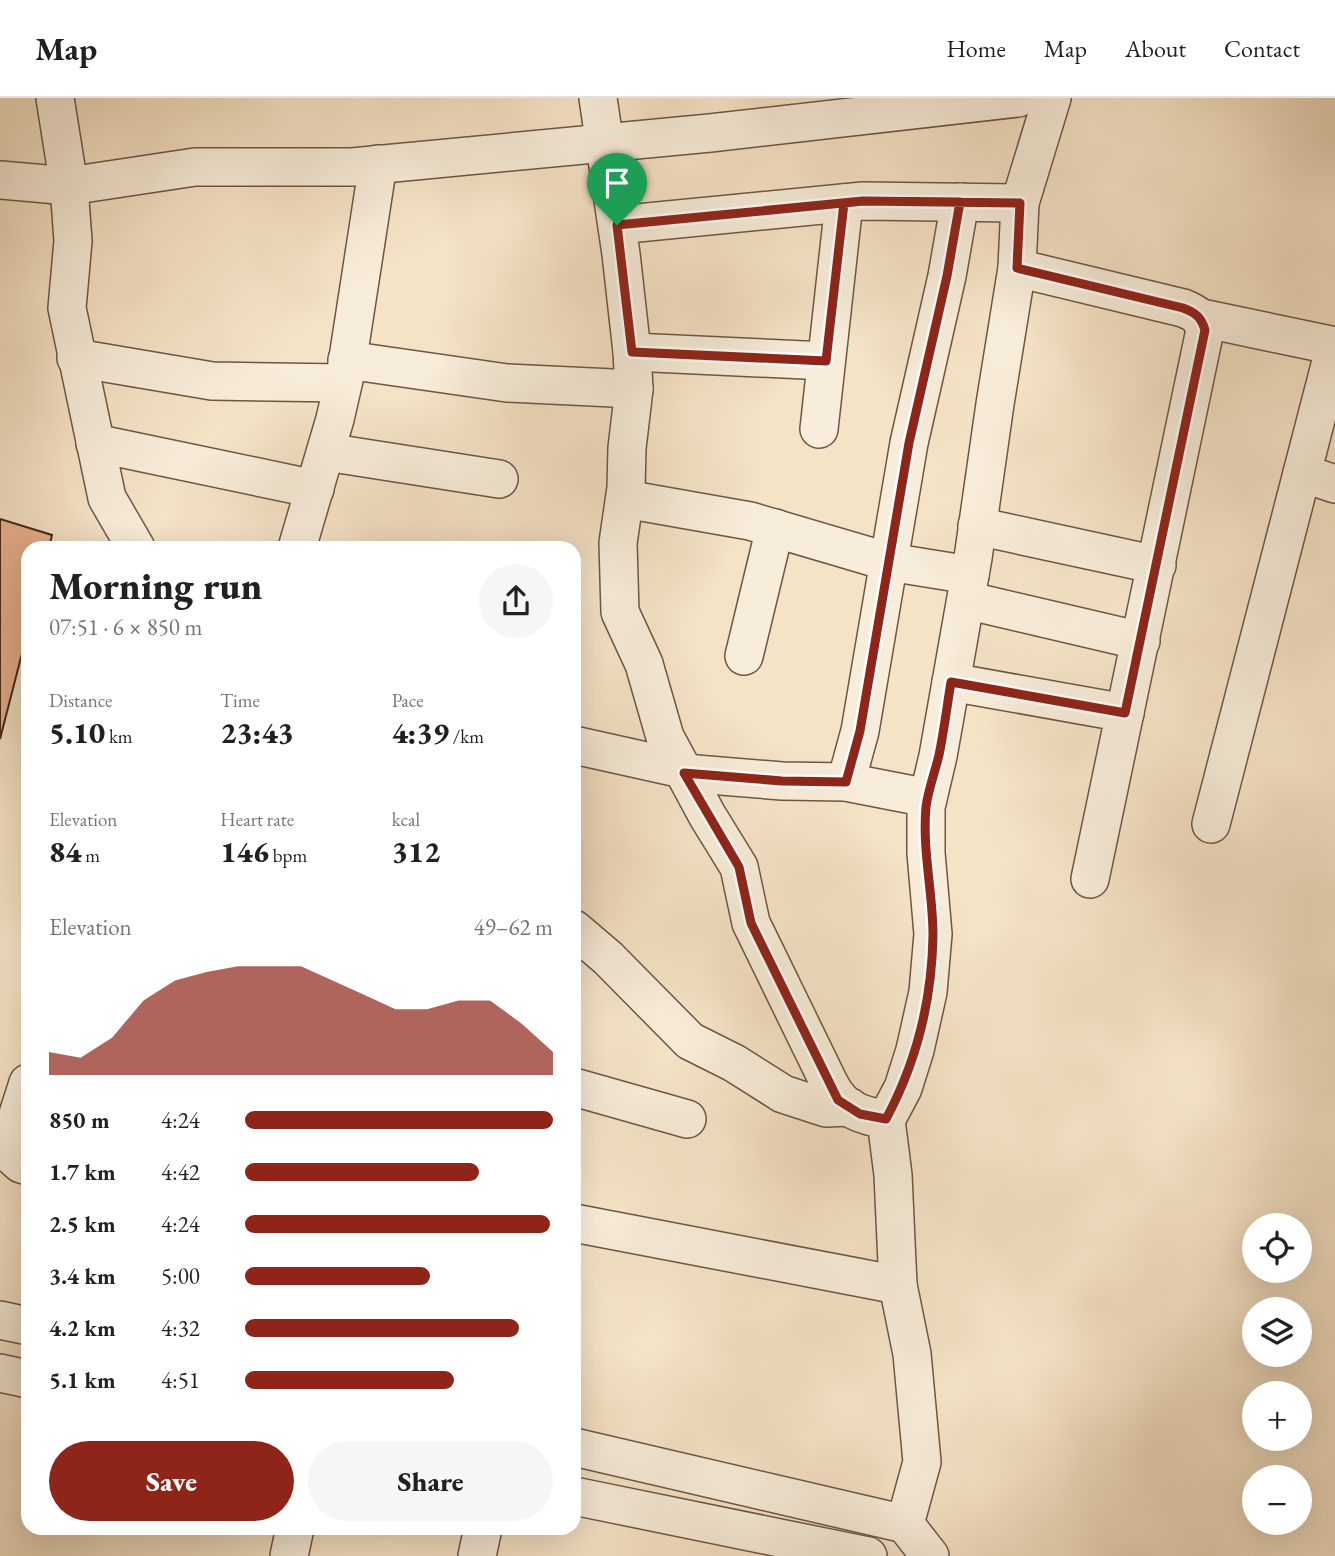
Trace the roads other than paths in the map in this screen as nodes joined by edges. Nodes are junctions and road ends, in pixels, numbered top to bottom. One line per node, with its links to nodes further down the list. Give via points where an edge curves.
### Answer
1 (55, 98): 8 (street)
2 (598, 98): 5 (street)
3 (1018, 98): 5 (street)
4 (1052, 98): 11 (street)
5 (604, 143): 6 (street); 12 (street)
6 (378, 164): 8 (street, via 195,167); 19 (street)
7 (0, 180): 8 (street)
8 (69, 186): 17 (street, via 73,241 67,308)
9 (960, 202): 10 (street); 11 (street); 32 (street)
10 (844, 203): 12 (street); 18 (street)
11 (1020, 203): 13 (street)
12 (617, 225): 16 (street)
13 (1017, 268): 14 (street, via 1183,308); 28 (street)
14 (1202, 318): 15 (street); 33 (street, via 1204,341)
15 (1335, 346): 25 (street)
16 (632, 352): 18 (street); 20 (street)
17 (76, 358): 19 (street, via 212,381); 22 (street)
18 (826, 361): 21 (street)
19 (345, 371): 20 (street); 23 (street)
20 (634, 389): 27 (street)
21 (819, 429)
22 (95, 443): 26 (street); 30 (street, via 107,498)
23 (326, 452): 24 (street); 26 (street)
24 (499, 479)
25 (1319, 479): 43 (street)
26 (314, 489): 31 (street)
27 (625, 499): 29 (street); 40 (street, via 618,542 620,612 644,664 665,737)
28 (977, 526): 33 (street); 34 (street)
29 (775, 528): 32 (street); 36 (street)
30 (132, 541)
31 (299, 541)
32 (888, 562): 34 (street); 41 (street, via 860,731)
33 (1157, 565): 35 (street)
34 (968, 587): 35 (street); 37 (street)
35 (1141, 641): 38 (street)
36 (744, 656)
37 (951, 682): 38 (street); 42 (street)
38 (1125, 713): 44 (street)
39 (581, 747): 40 (street)
40 (683, 771): 41 (street); 48 (street, via 739,867 751,923 830,1085 838,1100)
41 (846, 782): 42 (street)
42 (928, 798): 50 (street, via 926,853 933,934 928,992 903,1088)
43 (1211, 824)
44 (1090, 878)
45 (581, 935): 48 (street, via 690,1041 783,1094 826,1108)
46 (581, 1089): 49 (street)
47 (21, 1105): 51 (street, via 10,1139 12,1156)
48 (850, 1107): 50 (street)
49 (687, 1119)
50 (886, 1119): 53 (street)
51 (21, 1164)
52 (581, 1224): 53 (street)
53 (898, 1284): 62 (street, via 912,1354 922,1462)
54 (0, 1320): 55 (street)
55 (21, 1324)
56 (0, 1373): 57 (street)
57 (21, 1378)
58 (581, 1449): 62 (street)
59 (581, 1497): 65 (street)
60 (294, 1535): 63 (street)
61 (482, 1535): 64 (street)
62 (918, 1546)
63 (289, 1556)
64 (477, 1556)
65 (868, 1556)

